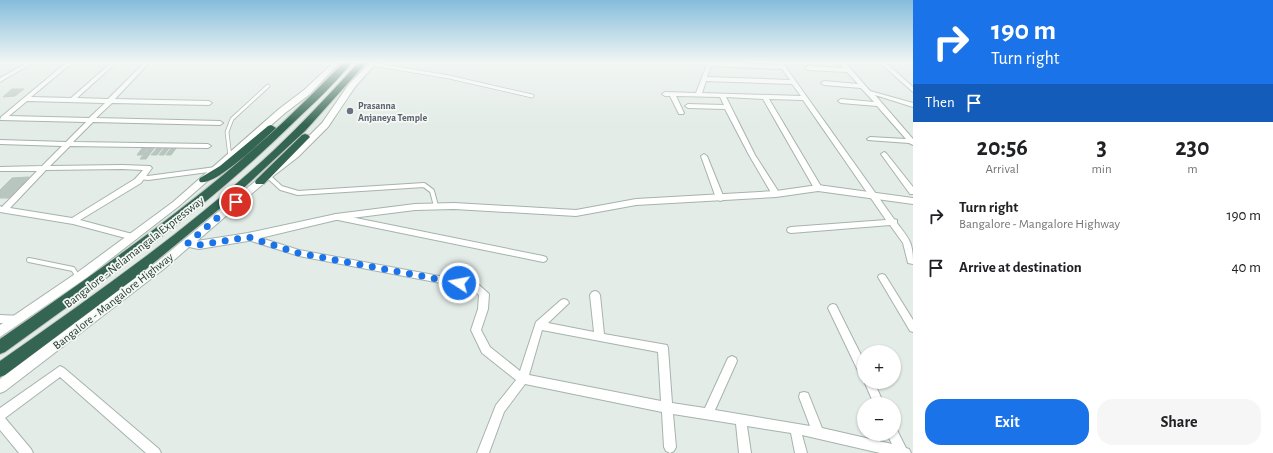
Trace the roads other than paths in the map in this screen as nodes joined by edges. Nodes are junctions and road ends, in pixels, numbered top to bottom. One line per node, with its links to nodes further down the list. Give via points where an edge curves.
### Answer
1 (45, 83): 26 (street)
2 (91, 83): 27 (street)
3 (127, 83): 29 (street)
4 (316, 83): 46 (street)
5 (327, 83): 23 (highway, Bangalore - Nelamangala Expressway)
6 (344, 83): 51 (highway, via 325,115); 85 (highway, Bangalore - Nelamangala Expressway, via 262,166 188,229)
7 (355, 83): 51 (street, Bangalore - Mangalore Highway, via 333,115 312,139)
8 (476, 83): 21 (lane)
9 (703, 83): 20 (street)
10 (795, 83): 25 (street)
11 (826, 83): 15 (street)
12 (861, 83): 15 (street)
13 (905, 83): 16 (street)
14 (268, 86): 46 (lane, via 232,119 227,132)
15 (864, 86): 17 (street)
16 (913, 90)
17 (868, 92): 31 (street); 32 (street)
18 (665, 94): 19 (street)
19 (672, 94): 20 (street); 35 (street)
20 (698, 95): 22 (street)
21 (532, 96)
22 (722, 96): 24 (street); 34 (street)
23 (314, 97): 52 (highway, via 291,111 224,168); 82 (highway, Bangalore - Nelamangala Expressway, via 263,146 177,218)
24 (765, 97): 25 (street); 53 (street)
25 (806, 98): 56 (street)
26 (26, 99): 27 (street); 36 (street)
27 (72, 100): 29 (street)
28 (841, 101): 31 (street)
29 (109, 102): 30 (street); 37 (street)
30 (209, 103)
31 (879, 104): 41 (street)
32 (913, 105)
33 (688, 106): 34 (street)
34 (728, 107): 55 (street, via 752,155)
35 (681, 113)
36 (2, 119): 37 (street)
37 (90, 121): 38 (street); 42 (street)
38 (220, 123)
39 (870, 139): 41 (street)
40 (0, 142): 42 (street)
41 (912, 142)
42 (67, 144): 43 (street); 47 (street)
43 (208, 146)
44 (884, 154): 54 (street)
45 (704, 156): 57 (street)
46 (230, 157): 48 (street)
47 (45, 168): 49 (street); 50 (street, via 148,168); 60 (street)
48 (218, 168): 50 (lane); 52 (street)
49 (0, 169)
50 (141, 177): 62 (street)
51 (264, 179): 59 (lane, via 282,190 298,193 424,185 430,187 433,192); 67 (street, Bangalore - Mangalore Highway)
52 (204, 180): 65 (street)
53 (818, 188): 55 (street); 56 (street)
54 (913, 192)
55 (776, 194): 57 (street)
56 (872, 195): 58 (street); 63 (street)
57 (720, 198): 59 (street, via 636,202 576,213)
58 (913, 201)
59 (436, 206): 61 (street)
60 (2, 210): 62 (street)
61 (336, 217): 66 (street); 68 (street)
62 (73, 221): 65 (street)
63 (894, 222): 64 (street); 70 (street, via 907,242)
64 (791, 230)
65 (133, 237): 72 (street)
66 (248, 237): 67 (street, via 199,245); 86 (street, via 298,253 474,286 484,294 483,309 476,330 486,350)
67 (188, 243): 87 (street, Bangalore - Mangalore Highway)
68 (543, 259)
69 (30, 260): 72 (lane, via 73,269)
70 (911, 261)
71 (882, 277): 79 (street)
72 (78, 278): 76 (street)
73 (595, 295): 81 (street)
74 (564, 303): 78 (street)
75 (833, 308): 83 (street)
76 (19, 319): 77 (street); 80 (street)
77 (0, 320)
78 (539, 325): 81 (street); 86 (street)
79 (913, 328)
80 (0, 332)
81 (599, 337): 89 (street, via 663,348)
82 (0, 347)
83 (857, 358)
84 (732, 361): 90 (street)
85 (0, 370)
86 (523, 379): 89 (street); 100 (street, via 500,409)
87 (0, 387)
88 (804, 397): 95 (street)
89 (668, 408): 90 (street); 97 (street)
90 (708, 414): 92 (street)
91 (0, 415): 99 (street, via 60,371)
92 (741, 420): 94 (street); 101 (street)
93 (0, 421): 98 (street)
94 (795, 428): 95 (street); 102 (street)
95 (818, 433): 103 (street)
96 (897, 441): 103 (street)
97 (670, 448)
98 (27, 453)
99 (155, 453)
100 (483, 453)
101 (746, 453)
102 (801, 453)
103 (904, 453)

